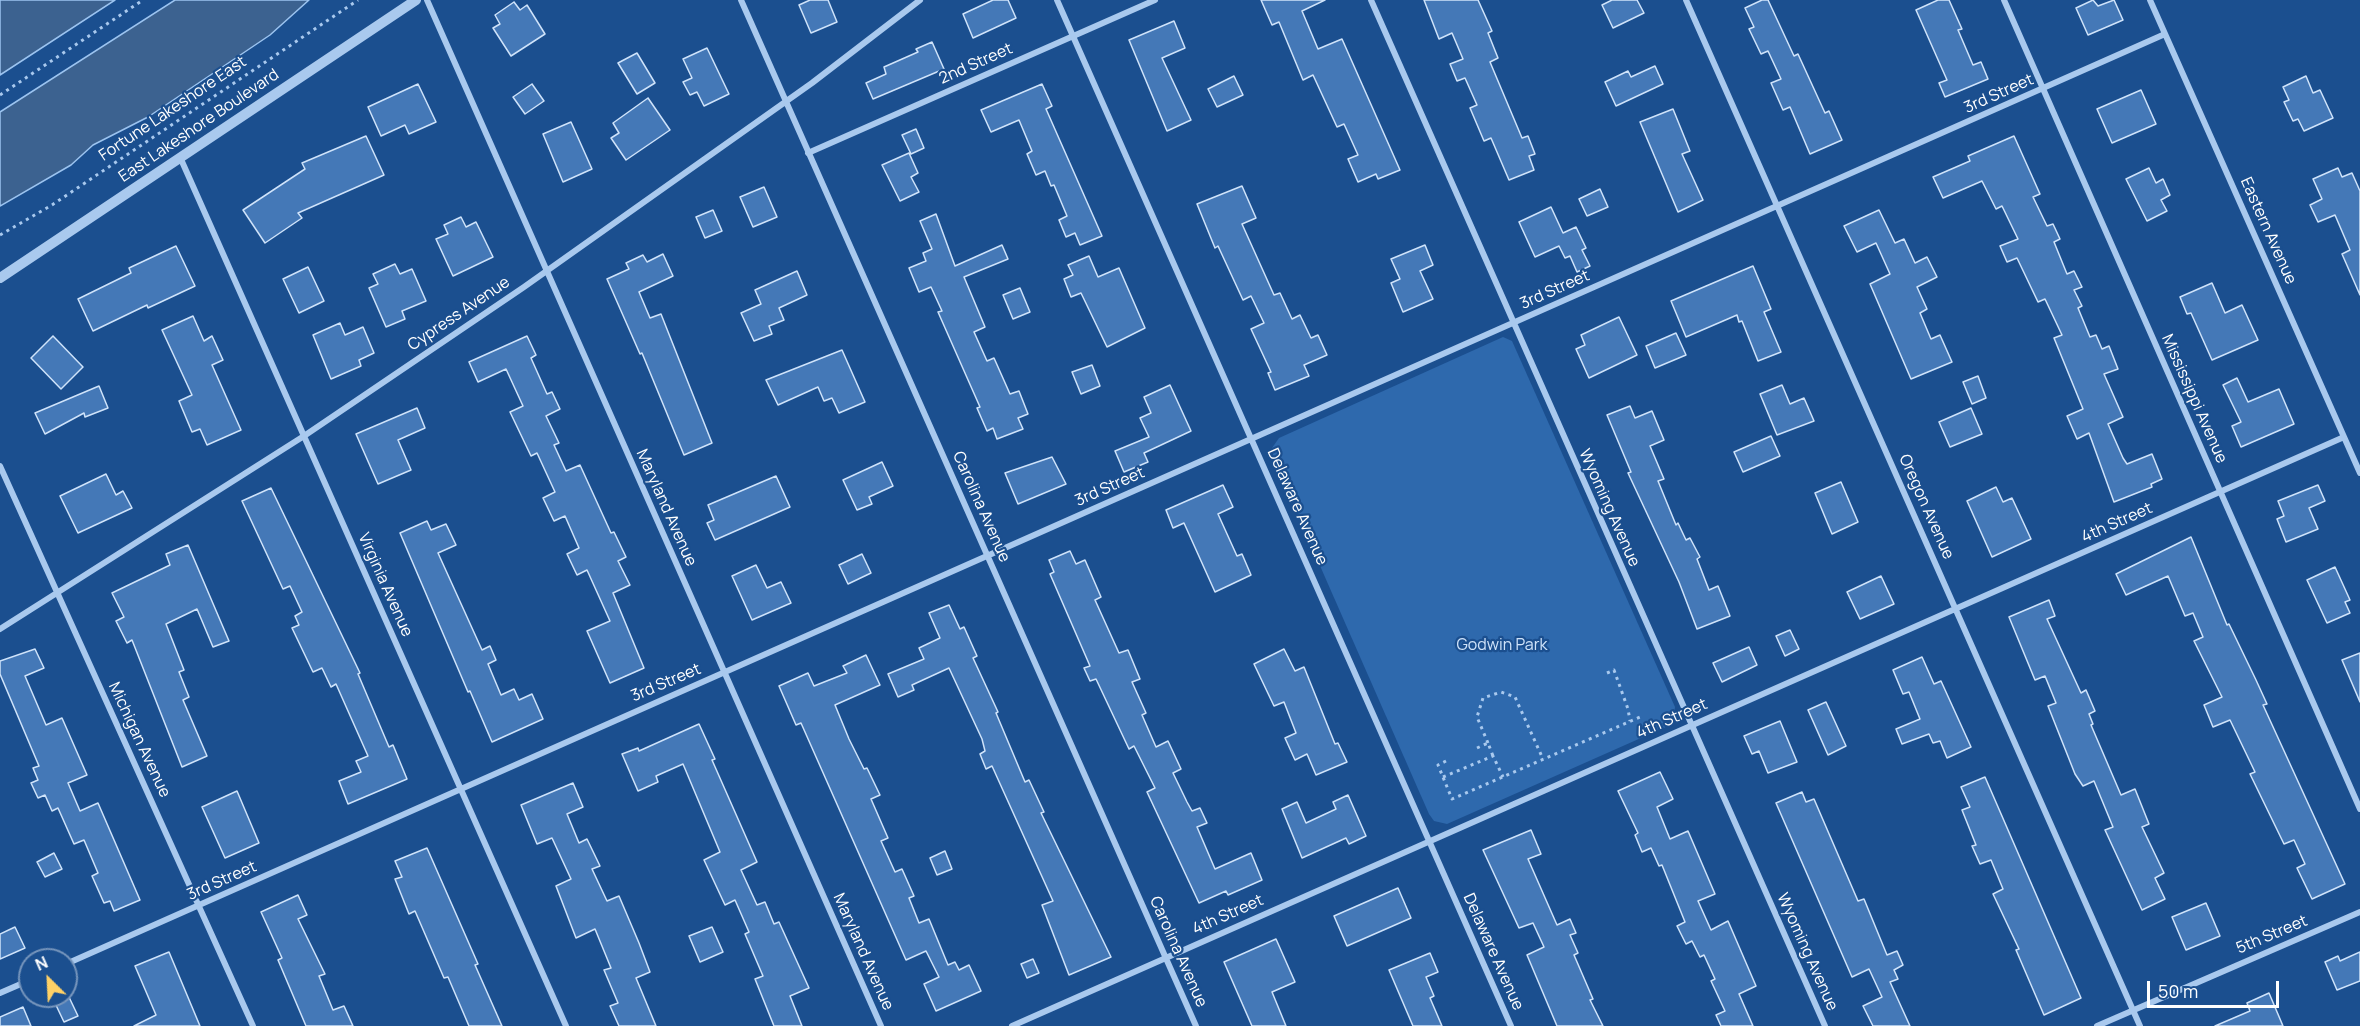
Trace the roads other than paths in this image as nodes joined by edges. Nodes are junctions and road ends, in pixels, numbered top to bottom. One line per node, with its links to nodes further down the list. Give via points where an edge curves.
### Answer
1 (416, 0): 16 (street, East Lakeshore Boulevard)
2 (427, 0): 18 (street, Maryland Avenue)
3 (741, 0): 14 (street, Carolina Avenue)
4 (920, 0): 14 (street, Cypress Avenue)
5 (1057, 0): 12 (street, Delaware Avenue)
6 (1155, 0): 12 (street, 2nd Street)
7 (1371, 0): 20 (street, Wyoming Avenue)
8 (1686, 0): 17 (street, Oregon Avenue)
9 (2004, 0): 13 (street, Mississippi Avenue)
10 (2150, 0): 11 (street, Eastern Avenue)
11 (2165, 34): 13 (street, 3rd Street); 22 (street, Eastern Avenue)
12 (1073, 36): 15 (street, 2nd Street); 23 (street, Delaware Avenue)
13 (2044, 89): 17 (street, 3rd Street); 26 (street, Mississippi Avenue)
14 (785, 100): 15 (street, Carolina Avenue); 18 (street, Cypress Avenue)
15 (808, 153): 27 (street, Carolina Avenue)
16 (180, 156): 19 (street, East Lakeshore Boulevard); 21 (street, Virginia Avenue)
17 (1778, 206): 20 (street, 3rd Street); 29 (street, Oregon Avenue)
18 (546, 271): 21 (street, Cypress Avenue); 31 (street, Maryland Avenue)
19 (0, 278)
20 (1513, 324): 23 (street, 3rd Street); 32 (street, Wyoming Avenue)
21 (304, 436): 28 (street, Cypress Avenue); 33 (street, Virginia Avenue)
22 (2344, 437): 25 (street, Eastern Avenue); 26 (street, 4th Street)
23 (1253, 439): 27 (street, 3rd Street); 35 (street, Delaware Avenue)
24 (0, 466): 28 (street, Michigan Avenue)
25 (2360, 473)
26 (2220, 492): 29 (street, 4th Street); 34 (street, Mississippi Avenue)
27 (988, 556): 31 (street, 3rd Street); 38 (street, Carolina Avenue)
28 (57, 593): 30 (street, Cypress Avenue); 36 (street, Michigan Avenue)
29 (1956, 608): 32 (street, 4th Street); 42 (street, Oregon Avenue)
30 (0, 629)
31 (725, 674): 33 (street, 3rd Street, via 700,681); 45 (street, Maryland Avenue)
32 (1691, 725): 35 (street, 4th Street); 49 (street, Wyoming Avenue)
33 (461, 790): 36 (street, 3rd Street); 44 (street, Virginia Avenue)
34 (2360, 808)
35 (1429, 841): 38 (street, 4th Street); 48 (street, Delaware Avenue)
36 (200, 906): 39 (street, 3rd Street); 43 (street, Michigan Avenue)
37 (2360, 912): 42 (street, 5th Street)
38 (1166, 957): 46 (street, 4th Street); 47 (street, Carolina Avenue)
39 (78, 959)
40 (18, 985): 41 (street)
41 (0, 993)
42 (2133, 1010): 50 (street, 5th Street); 51 (street, Oregon Avenue)
43 (253, 1026)
44 (566, 1026)
45 (881, 1026)
46 (1012, 1026)
47 (1196, 1026)
48 (1511, 1026)
49 (1825, 1026)
50 (2097, 1026)
51 (2140, 1026)

